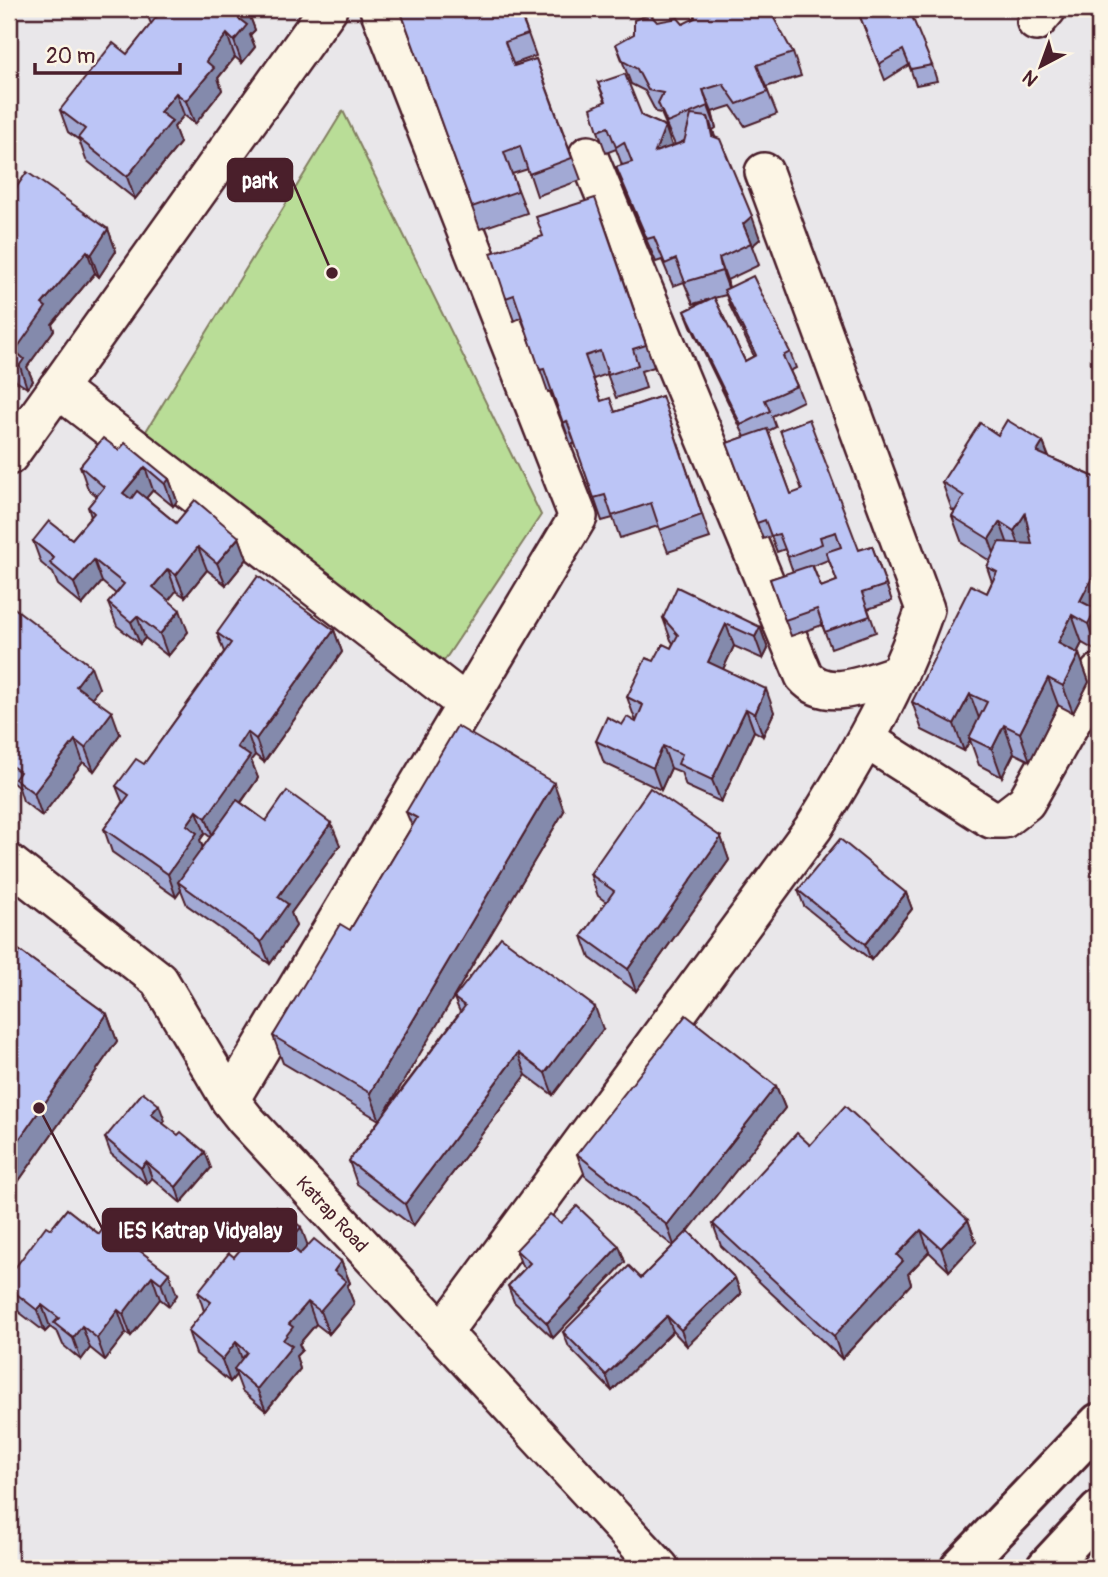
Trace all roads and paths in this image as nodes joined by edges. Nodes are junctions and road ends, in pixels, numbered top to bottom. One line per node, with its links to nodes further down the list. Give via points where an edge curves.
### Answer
1 (328, 9): 5 (street)
2 (379, 9): 9 (street, via 578,517)
3 (588, 155): 8 (street, via 804,676 812,685 836,691)
4 (764, 172): 8 (street, via 925,609)
5 (57, 388): 6 (street); 9 (street)
6 (9, 456)
7 (1099, 673): 10 (street, via 1026,802 1004,819 991,819)
8 (899, 674): 10 (street)
9 (466, 704): 12 (street)
10 (867, 740): 13 (street, via 814,827)
11 (9, 863): 12 (street, Katrap Road, via 159,980)
12 (230, 1100): 13 (street, Katrap Road)
13 (443, 1332): 16 (street, Katrap Road)
14 (1099, 1423): 17 (street)
15 (1099, 1511): 18 (street)
16 (660, 1568)
17 (960, 1568)
18 (1046, 1568)

